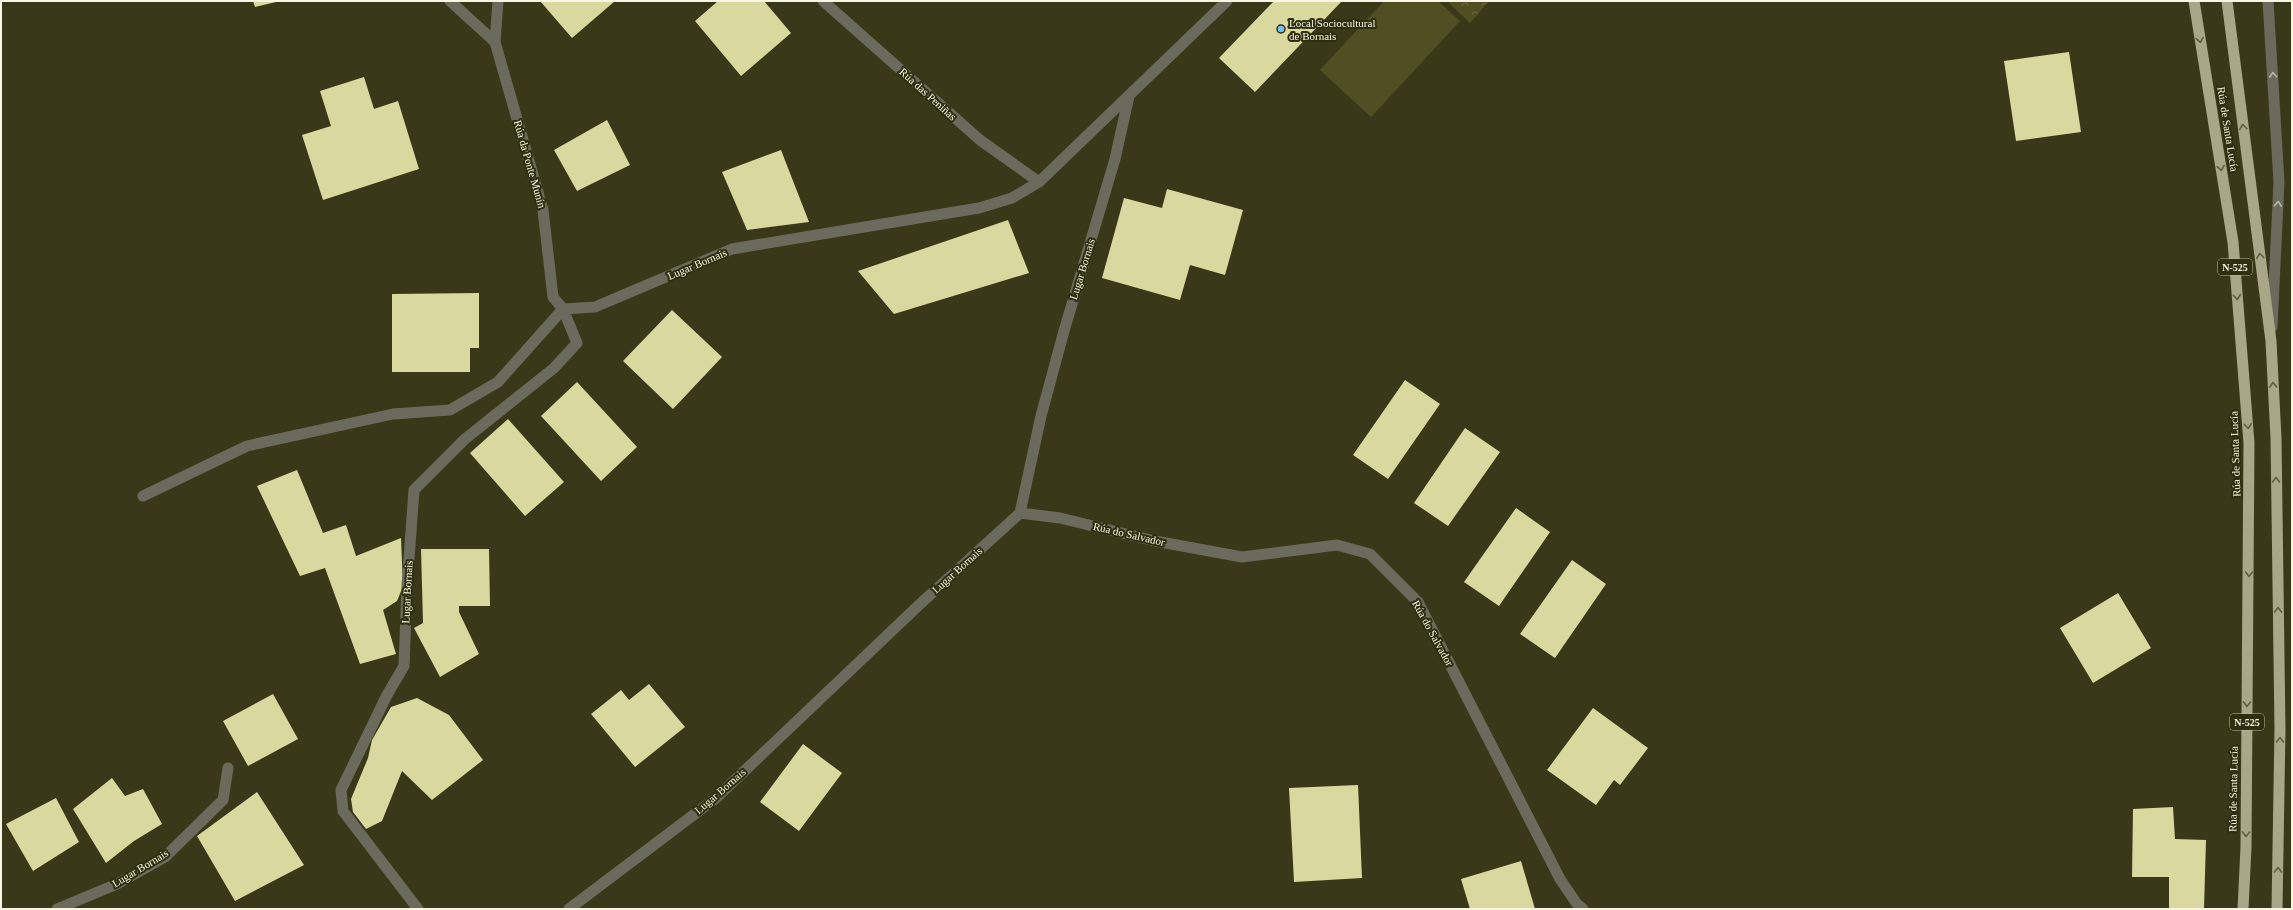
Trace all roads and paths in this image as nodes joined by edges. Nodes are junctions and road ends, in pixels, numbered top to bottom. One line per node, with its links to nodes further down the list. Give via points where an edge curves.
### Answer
1 (450, 1): 8 (street)
2 (498, 1): 8 (street, Rúa da Ponte Munín)
3 (823, 1): 10 (street, Rúa das Peniñas, via 980,140)
4 (1227, 1): 9 (street, Lugar Bornais)
5 (2194, 1): 20 (highway, Rúa de Santa Lucía / N-525, one-way to 20, via 2233,242 2249,443 2246,847)
6 (2226, 1): 12 (highway, Rúa de Santa Lucía / N-525, one-way to 6)
7 (2268, 1): 12 (street, Rúa de Santa Lucía, one-way to 7, via 2279,182)
8 (495, 42): 11 (street, Rúa da Ponte Munín, via 543,210 552,297)
9 (1130, 96): 10 (street, Lugar Bornais); 14 (street, Lugar Bornais, via 1115,159 1041,416)
10 (1039, 182): 11 (street, Lugar Bornais, via 1012,198 979,208 732,249 595,307)
11 (563, 309): 13 (street, via 498,382 450,410 393,414 247,446); 17 (street, Lugar Bornais, via 577,343 554,368 465,439 414,490 404,666 387,695 341,790 343,810)
12 (2271, 341): 21 (highway, Rúa de Santa Lucía / N-525, one-way to 12, via 2280,729 2276,438)
13 (143, 496)
14 (1020, 513): 18 (street, Lugar Bornais, via 716,798); 19 (street, Rúa do Salvador, via 1060,518 1155,541 1242,557 1337,545 1370,554 1418,602 1560,879)
15 (228, 768): 16 (street, Lugar Bornais, via 223,800 165,856 117,884)
16 (57, 909)
17 (418, 909)
18 (569, 909)
19 (1583, 909)
20 (2243, 909)
21 (2277, 909)

